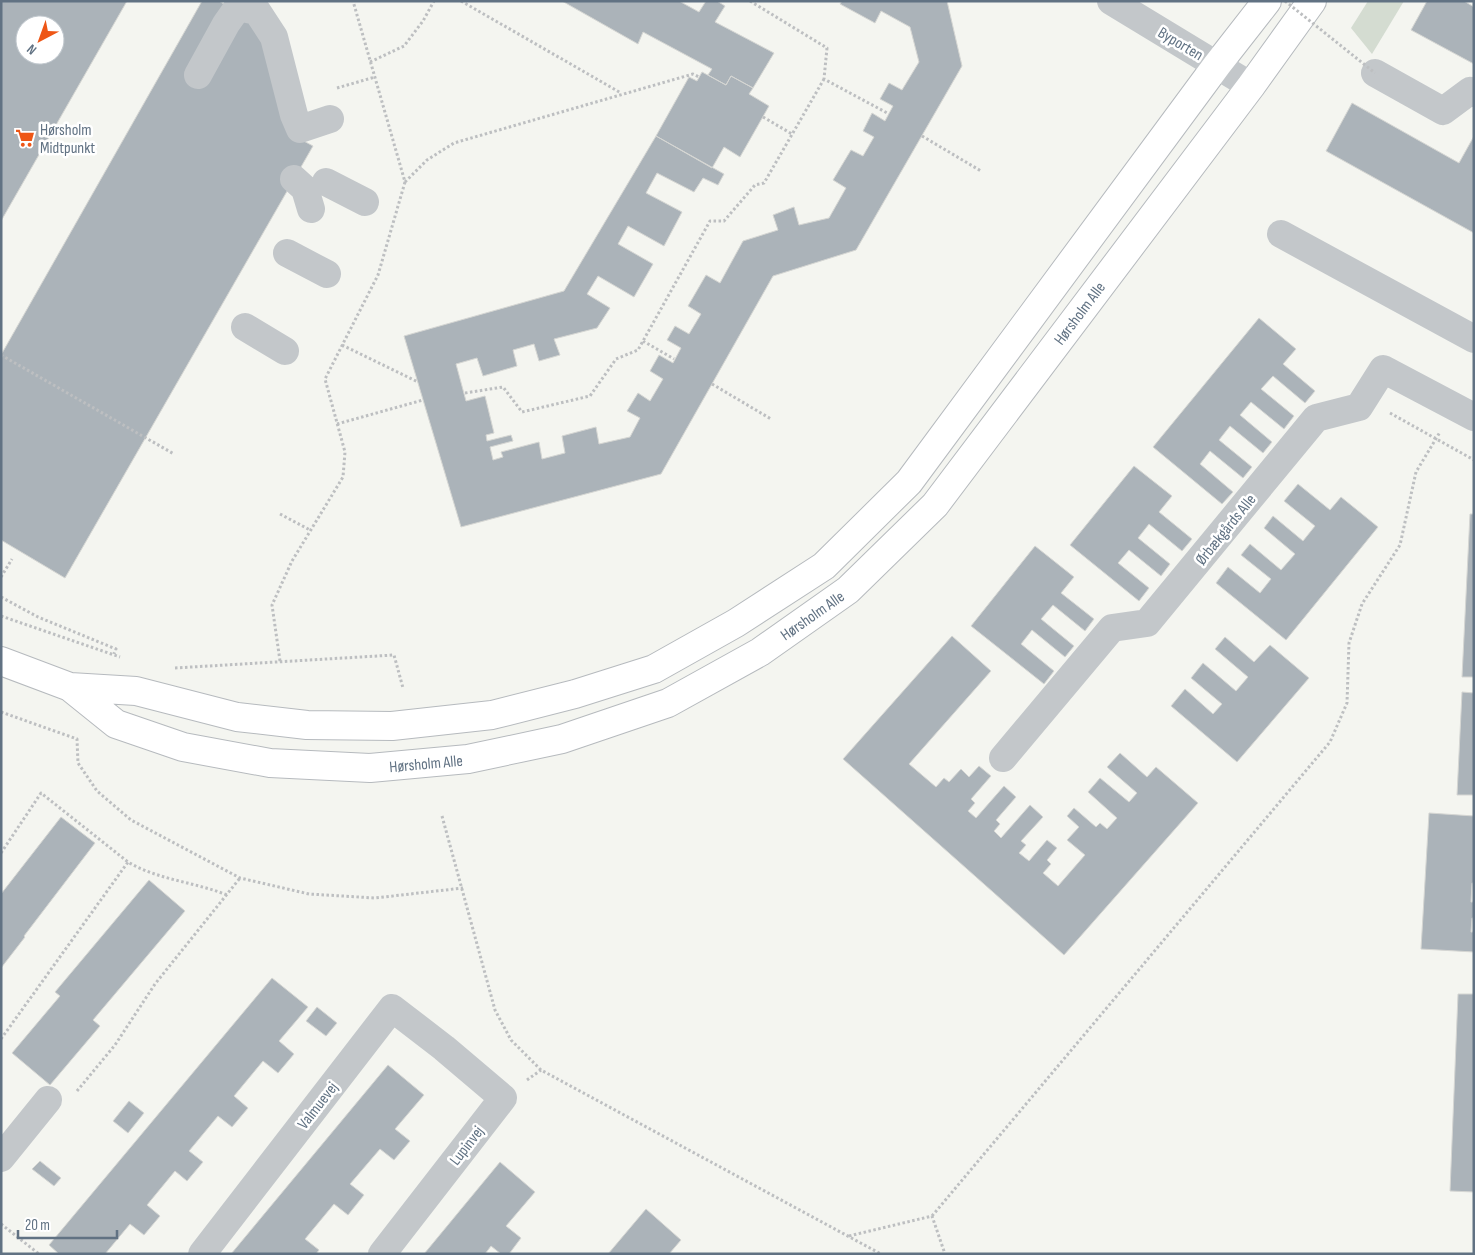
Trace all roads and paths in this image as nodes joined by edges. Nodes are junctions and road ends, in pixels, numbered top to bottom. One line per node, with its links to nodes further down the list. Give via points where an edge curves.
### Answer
1 (353, 1): 9 (path)
2 (434, 1): 9 (path, via 404,46)
3 (461, 1): 19 (path)
4 (750, 1): 15 (path, via 828,48)
5 (1111, 1): 10 (street, Byporten)
6 (1267, 1): 10 (main road, Hørsholm Alle)
7 (1285, 1): 11 (path, bridge)
8 (1312, 1): 16 (main road, Hørsholm Alle)
9 (370, 62): 13 (path)
10 (1217, 65): 16 (street, Byporten); 61 (main road, Hørsholm Alle, via 909,482 824,566 736,623 654,669 492,716 392,726 307,725 237,717 136,691)
11 (1375, 73): 18 (street, via 1443,111 1470,91)
12 (198, 75): 22 (street, via 238,7 257,12 274,37 300,129)
13 (375, 77): 17 (path); 28 (path)
14 (699, 77): 19 (path, via 693,74)
15 (824, 79): 20 (path); 23 (path)
16 (1251, 86): 61 (main road, Hørsholm Alle, via 935,505 848,590 760,652 668,703 562,739 468,759 370,768 270,762 183,747 116,724)
17 (331, 90)
18 (1474, 93)
19 (622, 94): 28 (path, via 454,143 427,160)
20 (889, 114)
21 (763, 117): 23 (path)
22 (330, 119)
23 (792, 134): 36 (path, via 764,183 755,185 724,221 710,221)
24 (922, 136): 25 (path)
25 (981, 171)
26 (294, 179): 30 (street, via 304,189)
27 (326, 182): 29 (street)
28 (405, 182): 37 (path, via 378,275)
29 (365, 202)
30 (311, 209)
31 (1281, 234): 35 (street)
32 (287, 253): 33 (street)
33 (327, 274)
34 (245, 327): 38 (street)
35 (1474, 339)
36 (643, 341): 40 (path); 43 (path, via 638,350 616,359 590,396 522,412 503,387)
37 (342, 345): 41 (path); 48 (path, via 325,379)
38 (285, 351)
39 (1, 355): 50 (path)
40 (674, 359)
41 (418, 382)
42 (712, 384): 47 (path)
43 (465, 393)
44 (1364, 399): 46 (street, Ørbækgårds Alle, via 1383,369); 49 (path); 64 (street, Ørbækgårds Alle, via 1359,407 1316,418 1147,623 1112,628)
45 (423, 400): 48 (path)
46 (1467, 409): 49 (path)
47 (771, 419)
48 (337, 424): 53 (path, via 345,452 343,477)
49 (1436, 439): 51 (path); 76 (path, via 1416,472 1400,544 1362,604 1349,643 1348,703 1330,742)
50 (174, 454)
51 (1474, 460)
52 (280, 514): 53 (path)
53 (310, 530): 59 (path, via 272,605)
54 (12, 559): 55 (path)
55 (1, 577)
56 (1, 598): 57 (path, via 116,649 114,654)
57 (1, 616)
58 (1, 661): 61 (main road, Hørsholm Alle)
59 (280, 661): 60 (path); 62 (path, via 394,655)
60 (168, 668)
61 (70, 687)
62 (403, 688)
63 (1, 712): 68 (path, via 77,739 78,763 97,791 131,820)
64 (1004, 758)
65 (442, 816): 69 (path)
66 (1, 853): 67 (path, via 41,793)
67 (128, 862): 70 (path, via 142,870); 71 (path)
68 (240, 878): 69 (path, via 309,894 375,898); 70 (path)
69 (463, 888): 78 (path, via 495,1010 511,1040 541,1070)
70 (226, 895): 73 (path, via 155,984 115,1045 65,1105)
71 (1, 1039)
72 (444, 1048): 80 (street, Valmuevej, via 392,1008); 81 (street, Lupinvej, via 502,1098)
73 (48, 1100): 74 (street)
74 (10, 1130): 75 (street)
75 (1, 1158)
76 (932, 1216): 78 (path); 83 (path)
77 (1, 1224): 79 (path)
78 (848, 1236): 82 (path)
79 (39, 1254)
80 (202, 1254)
81 (382, 1254)
82 (881, 1254)
83 (945, 1254)

